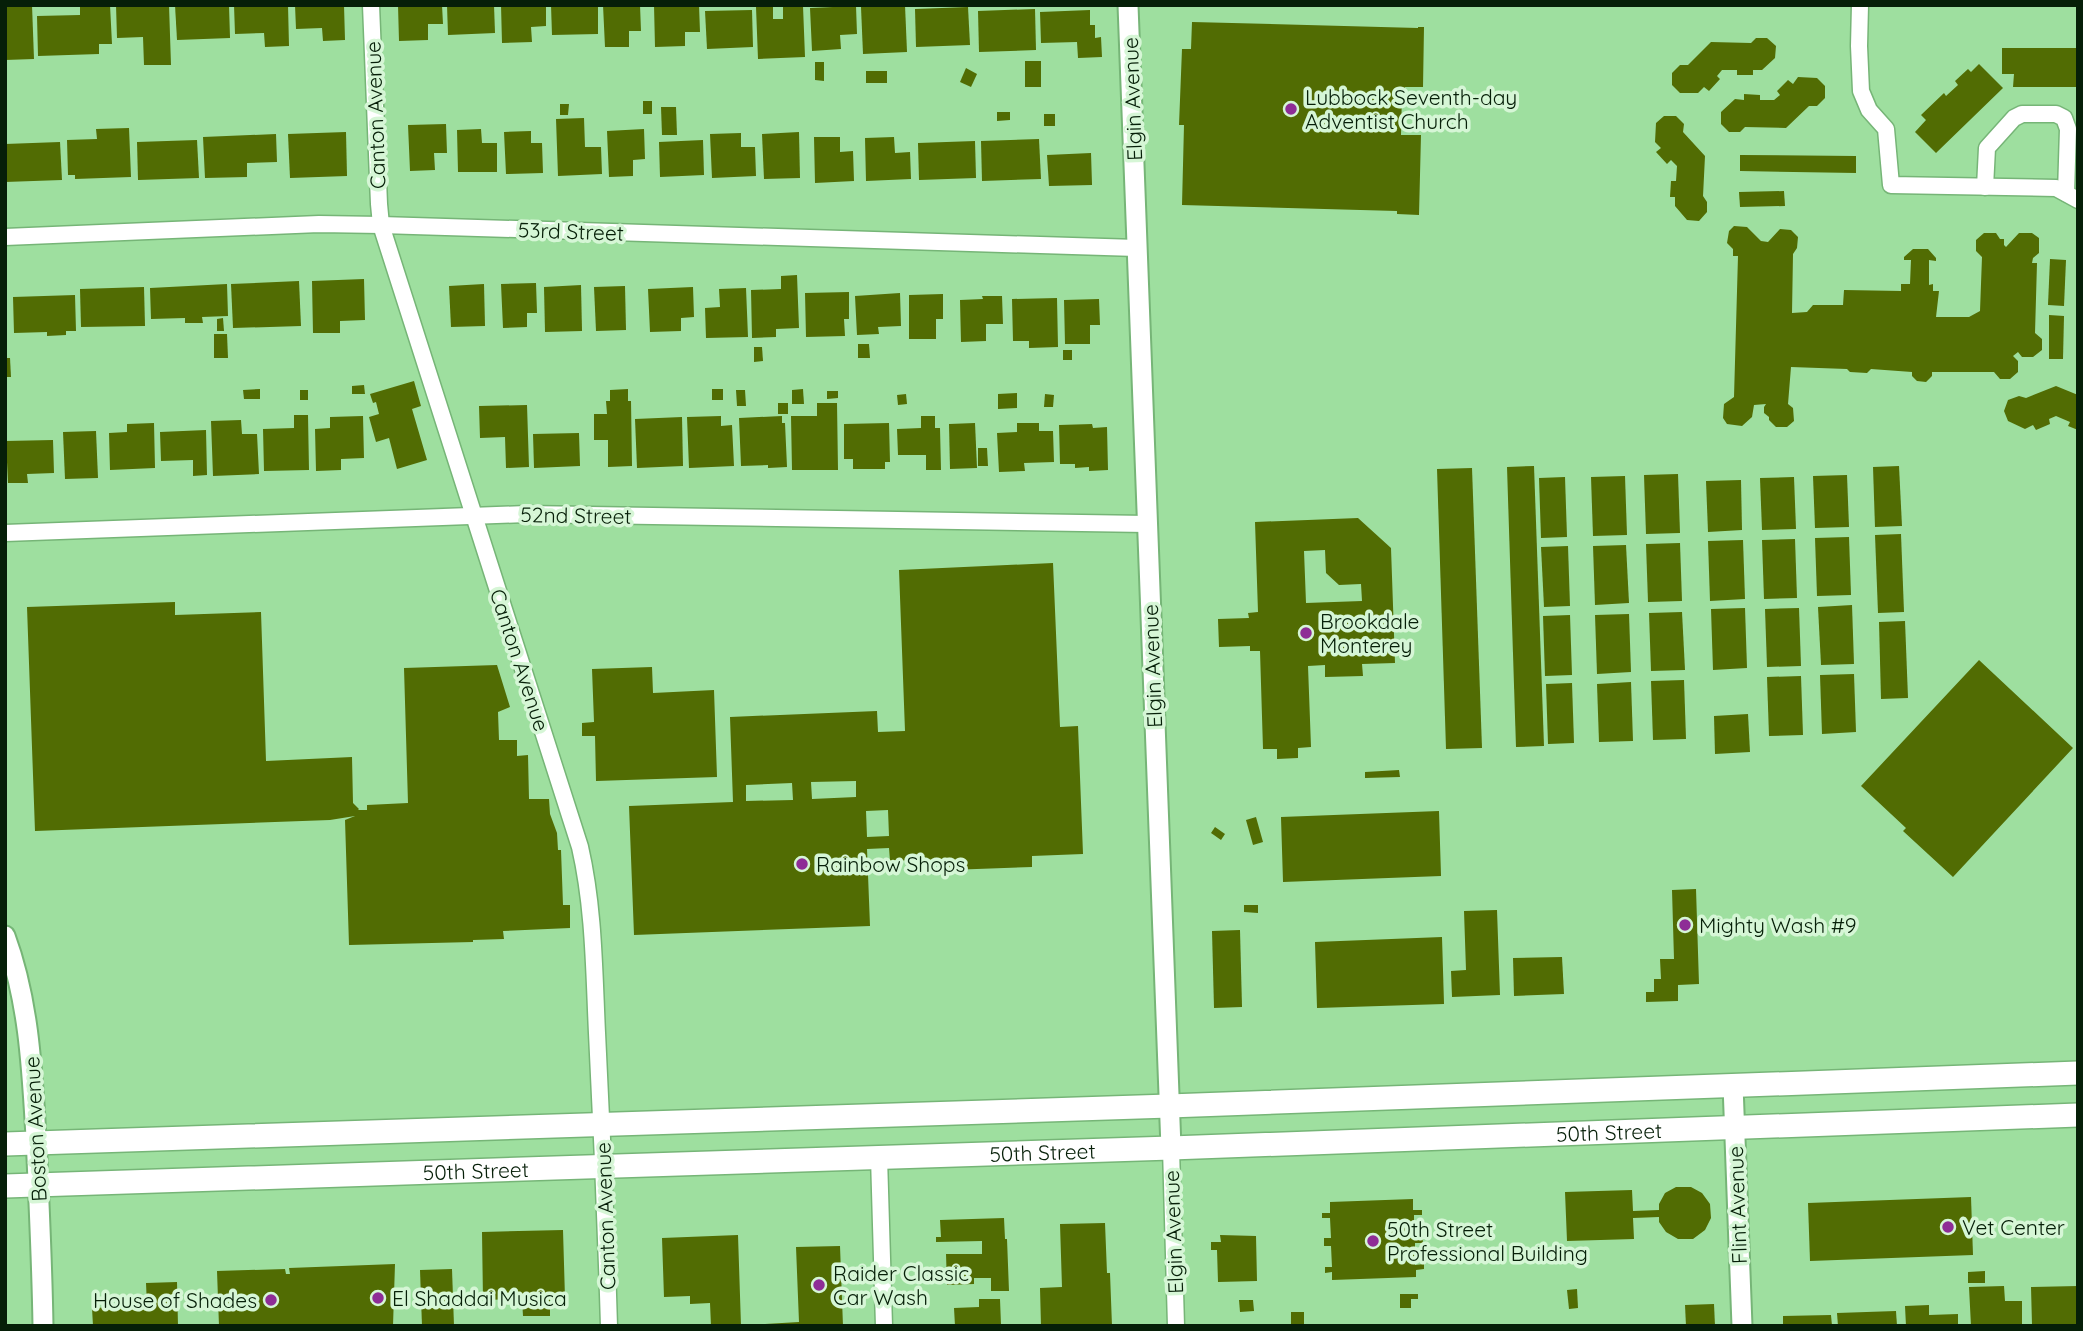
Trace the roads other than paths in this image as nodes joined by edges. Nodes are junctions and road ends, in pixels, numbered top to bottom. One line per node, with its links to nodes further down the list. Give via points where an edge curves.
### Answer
1 (371, 5): 6 (street, Canton Avenue)
2 (1128, 5): 8 (street, Elgin Avenue)
3 (1860, 5): 4 (street, via 1861,90 1869,110 1886,129 1891,185)
4 (1985, 187): 5 (street, via 2056,188); 5 (street, via 1987,148 2014,118 2056,114 2064,118 2068,129)
5 (2072, 197)
6 (381, 225): 7 (street, 53rd Street); 8 (street, 53rd Street); 9 (street, Canton Avenue)
7 (5, 237)
8 (1137, 248): 10 (street, Elgin Avenue)
9 (473, 516): 10 (street, 52nd Street); 11 (street, 52nd Street); 17 (street, Canton Avenue, via 587,875)
10 (1147, 524): 15 (street, Elgin Avenue)
11 (5, 533)
12 (5, 936): 19 (street, Boston Avenue, via 22,993 31,1049)
13 (2078, 1073): 14 (main road, 50th Street)
14 (1733, 1085): 15 (main road, 50th Street); 18 (street, Flint Avenue)
15 (1169, 1106): 17 (main road, 50th Street); 21 (street, Elgin Avenue)
16 (2078, 1115): 18 (main road, 50th Street)
17 (602, 1125): 19 (main road, 50th Street); 23 (street, Canton Avenue)
18 (1734, 1126): 21 (main road, 50th Street); 30 (street, Flint Avenue)
19 (36, 1143): 20 (main road, 50th Street); 24 (street, Boston Avenue)
20 (5, 1144)
21 (1171, 1148): 22 (main road, 50th Street); 29 (street, Elgin Avenue)
22 (879, 1157): 23 (main road, 50th Street); 28 (street)
23 (604, 1166): 24 (main road, 50th Street); 27 (street, Canton Avenue)
24 (38, 1184): 25 (main road, 50th Street); 26 (street, Boston Avenue)
25 (5, 1186)
26 (43, 1326)
27 (609, 1326)
28 (884, 1326)
29 (1176, 1326)
30 (1742, 1326)

